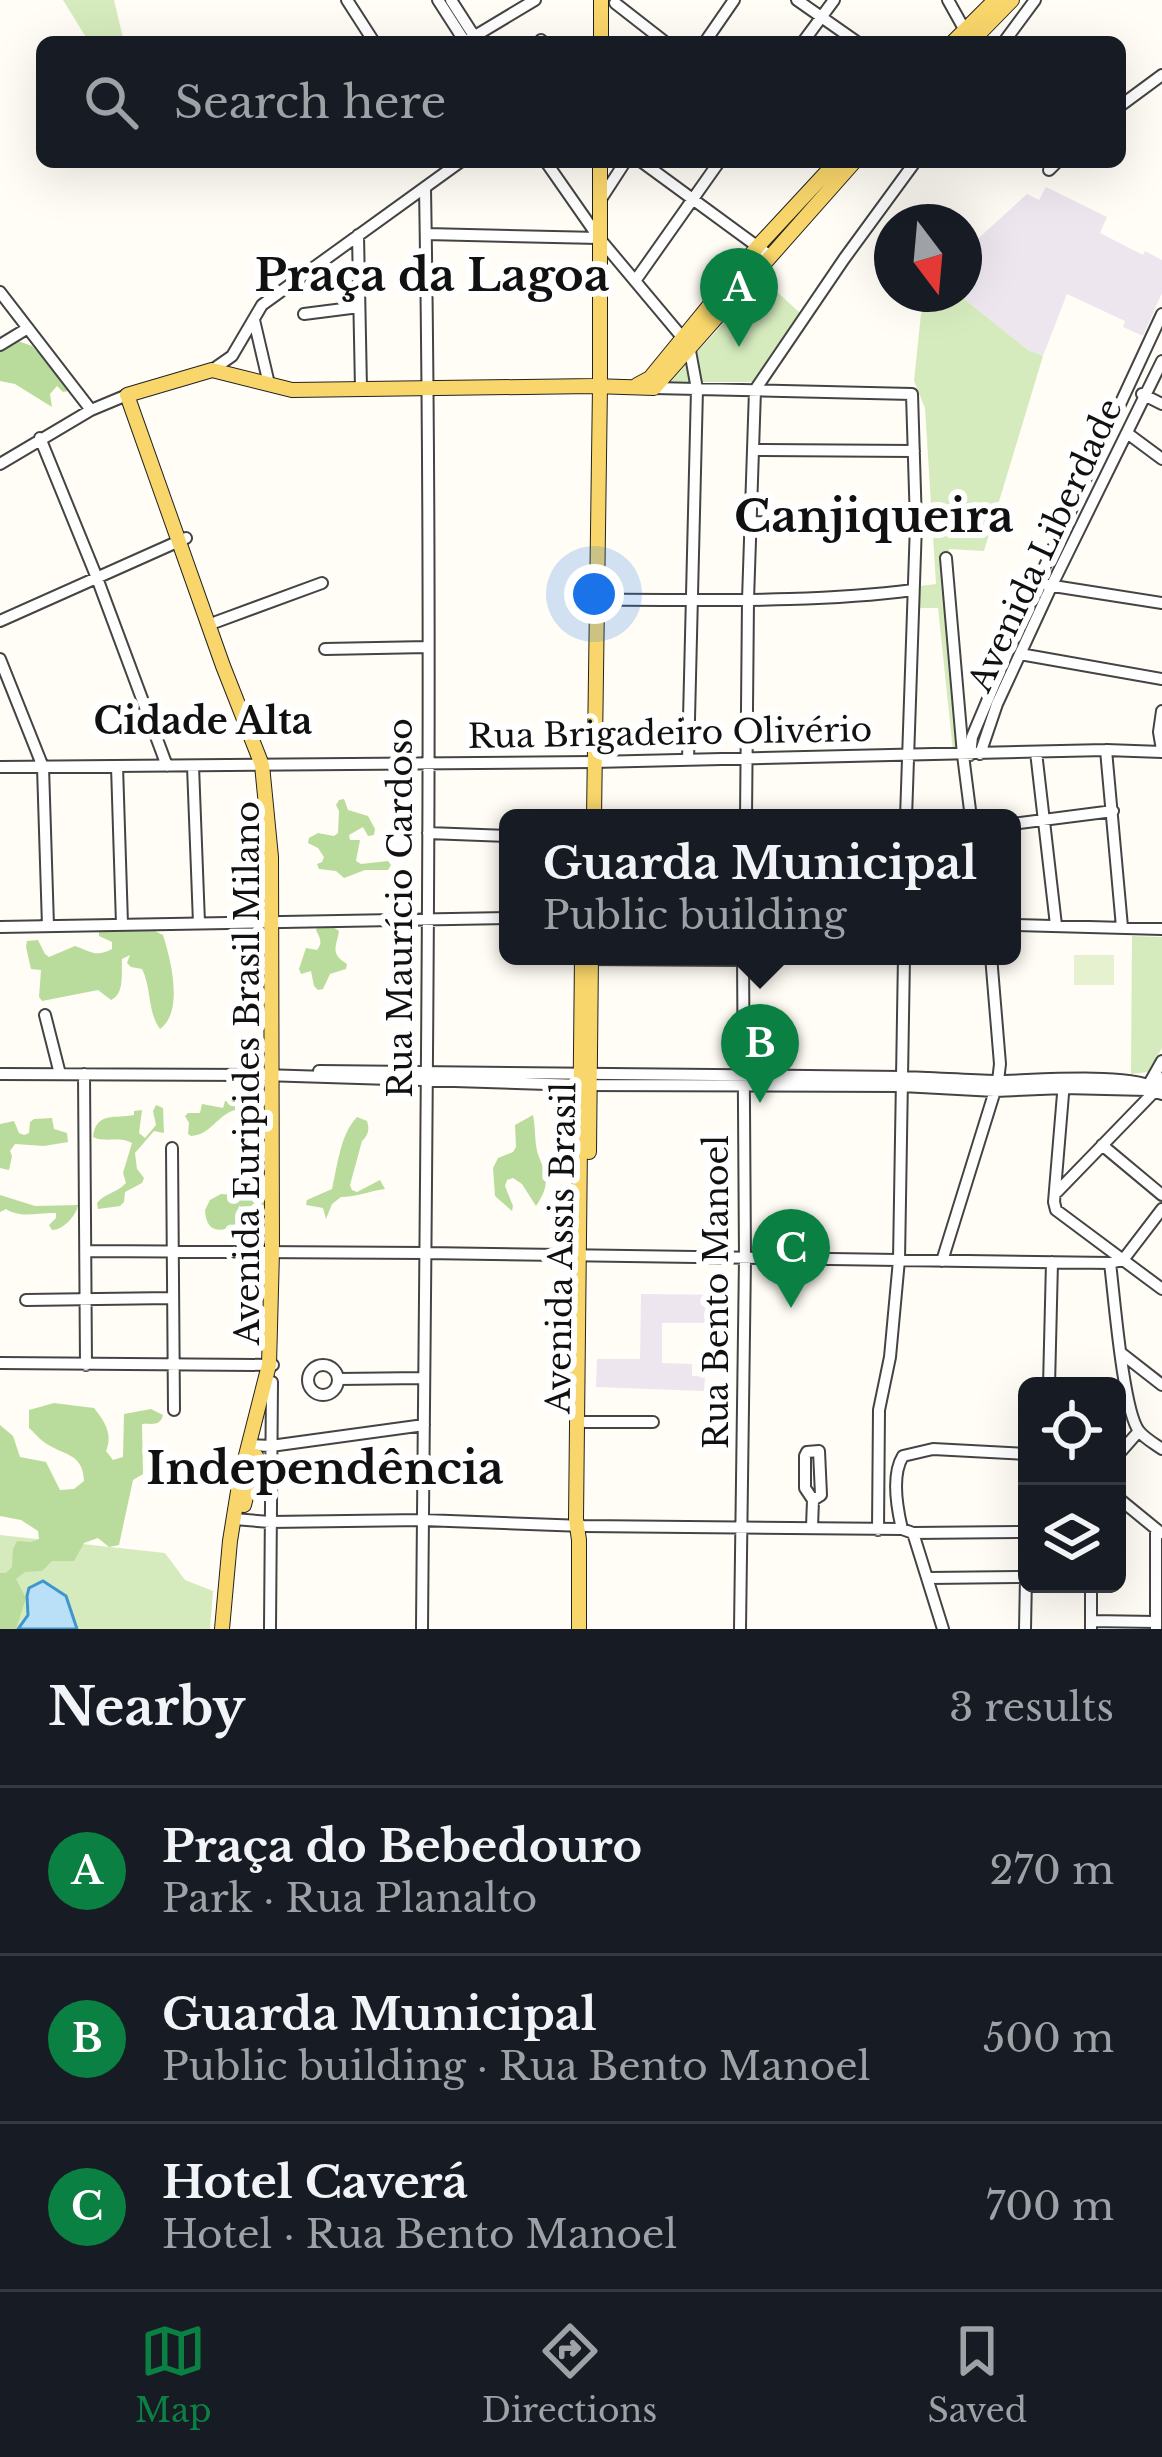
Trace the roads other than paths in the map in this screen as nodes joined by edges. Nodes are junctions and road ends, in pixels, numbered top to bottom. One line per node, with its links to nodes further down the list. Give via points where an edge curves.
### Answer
1 (347, 0): 14 (street)
2 (438, 0): 15 (street)
3 (451, 0): 16 (street)
4 (535, 0): 17 (street)
5 (734, 0): 20 (street)
6 (797, 0): 13 (street)
7 (834, 0): 13 (street)
8 (948, 0): 23 (street)
9 (995, 0): 24 (main road)
10 (1012, 0): 25 (main road)
11 (1035, 0): 26 (street)
12 (609, 2): 18 (main road); 19 (street)
13 (822, 16): 21 (street); 22 (street)
14 (370, 36)
15 (466, 36)
16 (468, 36)
17 (478, 36)
18 (602, 36)
19 (656, 36)
20 (709, 36)
21 (807, 36)
22 (849, 36)
23 (964, 36)
24 (967, 36)
25 (969, 36)
26 (1008, 36)
27 (1162, 75): 28 (street)
28 (1126, 102)
29 (452, 168): 38 (street)
30 (550, 168): 43 (street)
31 (600, 168): 40 (main road)
32 (621, 168): 40 (street)
33 (650, 168): 39 (street)
34 (715, 168): 39 (street)
35 (830, 168): 44 (main road)
36 (848, 168): 44 (main road)
37 (911, 168): 65 (street)
38 (425, 188): 41 (street, Rua Maurício Cardoso); 42 (street)
39 (692, 200): 44 (street); 45 (street)
40 (600, 201): 43 (main road)
41 (426, 234): 43 (street); 60 (street, Rua Maurício Cardoso)
42 (358, 235): 47 (street); 50 (street, via 262,305)
43 (599, 238): 45 (street); 57 (main road)
44 (763, 251): 52 (main road)
45 (635, 281): 52 (street)
46 (0, 292): 51 (street)
47 (359, 307): 48 (street); 63 (street)
48 (304, 314)
49 (1162, 314): 54 (street, Avenida Liberdade)
50 (254, 320): 56 (street, via 232,356); 58 (street)
51 (28, 328): 53 (street); 69 (street)
52 (685, 342): 59 (main road); 61 (main road); 64 (street)
53 (0, 345)
54 (1143, 356): 55 (street); 62 (street, Avenida Liberdade)
55 (1162, 363): 67 (street, Avenida Liberdade)
56 (212, 370): 58 (main road); 66 (main road)
57 (597, 384): 59 (main road); 60 (main road); 86 (main road)
58 (269, 385): 63 (main road)
59 (630, 387): 61 (main road)
60 (428, 388): 63 (main road); 92 (street, Rua Maurício Cardoso)
61 (654, 388): 64 (street)
62 (1128, 388): 67 (street); 83 (street, Avenida Liberdade)
63 (361, 389)
64 (697, 389): 65 (street); 87 (street)
65 (755, 389): 72 (street); 73 (street, via 912,394)
66 (132, 394): 69 (street); 78 (main road, Avenida Euripides Brasil Milano)
67 (1145, 396): 68 (street); 70 (street, Avenida Liberdade)
68 (1162, 404)
69 (91, 410): 71 (street)
70 (1127, 433): 74 (street); 84 (street, Avenida Liberdade)
71 (40, 438): 75 (street); 81 (street)
72 (753, 450): 73 (street); 76 (street)
73 (914, 451): 77 (street)
74 (1162, 459)
75 (0, 464)
76 (751, 522): 77 (street); 88 (street)
77 (916, 524): 85 (street)
78 (182, 540): 80 (main road, Avenida Euripides Brasil Milano); 81 (street)
79 (946, 558): 103 (street)
80 (196, 577): 91 (main road, Avenida Euripides Brasil Milano); 96 (main road, Avenida Euripides Brasil Milano)
81 (97, 578): 90 (street); 111 (street)
82 (322, 583): 91 (street)
83 (1037, 583): 84 (street); 97 (street, Avenida Liberdade)
84 (1051, 587): 89 (street); 94 (street, Avenida Liberdade)
85 (913, 590): 88 (street); 104 (street)
86 (592, 600): 87 (street); 107 (main road)
87 (692, 600): 88 (street); 106 (street)
88 (748, 600): 105 (street)
89 (1162, 604)
90 (0, 621)
91 (216, 622): 96 (main road, Avenida Euripides Brasil Milano)
92 (428, 647): 93 (street); 108 (street, Rua Maurício Cardoso)
93 (325, 649)
94 (1020, 654): 97 (street, Avenida Liberdade); 98 (street)
95 (0, 659): 114 (street)
96 (227, 665): 109 (main road, Avenida Euripides Brasil Milano)
97 (1002, 679): 103 (street, Avenida Liberdade)
98 (1162, 679)
99 (1162, 711): 101 (street)
100 (1106, 750): 101 (street, Rua Brigadeiro Olivério); 102 (street, Rua Brigadeiro Olivério); 120 (street)
101 (1162, 751)
102 (1036, 752): 103 (street, Rua Brigadeiro Olivério); 121 (street)
103 (971, 755): 104 (street, Rua Brigadeiro Olivério); 119 (street)
104 (906, 756): 105 (street, Rua Brigadeiro Olivério); 118 (street)
105 (747, 759): 106 (street, Rua Brigadeiro Olivério); 117 (street)
106 (688, 760): 107 (street, Rua Brigadeiro Olivério)
107 (590, 762): 108 (street, Rua Brigadeiro Olivério); 115 (main road); 116 (main road)
108 (428, 764): 109 (street, Rua Brigadeiro Olivério); 123 (street, Rua Maurício Cardoso)
109 (266, 765): 112 (street, Rua Brigadeiro Olivério); 127 (main road, Avenida Euripides Brasil Milano)
110 (117, 766): 111 (street, Rua Brigadeiro Olivério); 114 (street, Rua Brigadeiro Olivério); 129 (street)
111 (167, 766): 112 (street, Rua Brigadeiro Olivério)
112 (193, 766): 128 (street)
113 (0, 767): 114 (street, Rua Brigadeiro Olivério)
114 (44, 767): 132 (street)
115 (585, 809)
116 (593, 809)
117 (746, 809)
118 (905, 809)
119 (971, 809)
120 (1113, 812): 121 (street); 134 (street)
121 (1044, 819): 122 (street); 130 (street)
122 (1021, 823)
123 (428, 833): 124 (street); 125 (street, Rua Maurício Cardoso)
124 (499, 836)
125 (427, 918): 126 (street); 127 (street); 146 (street, Rua Maurício Cardoso)
126 (499, 918)
127 (274, 921): 128 (street); 145 (main road, Avenida Euripides Brasil Milano)
128 (199, 923): 129 (street)
129 (122, 924): 132 (street)
130 (1056, 925): 133 (street); 134 (street)
131 (0, 926): 132 (street)
132 (48, 926)
133 (1021, 926)
134 (1122, 927): 135 (street)
135 (1162, 928)
136 (586, 965): 147 (main road, Avenida Assis Brasil)
137 (743, 965): 148 (street, Rua Bento Manoel)
138 (904, 965): 149 (street)
139 (992, 965): 151 (street)
140 (45, 1015): 143 (street)
141 (1162, 1061): 152 (street)
142 (0, 1074): 143 (street)
143 (60, 1074): 144 (street)
144 (84, 1074): 145 (street); 158 (street)
145 (272, 1074): 146 (street); 160 (main road, Avenida Euripides Brasil Milano)
146 (427, 1076): 147 (street); 161 (street, Rua Maurício Cardoso)
147 (585, 1080): 148 (street); 162 (main road, Avenida Assis Brasil)
148 (745, 1081): 149 (street); 163 (street, Rua Bento Manoel)
149 (902, 1081): 151 (street); 164 (street)
150 (1064, 1083): 151 (street); 152 (street); 155 (street)
151 (996, 1086): 165 (street)
152 (1154, 1090): 153 (street)
153 (1102, 1145): 155 (street); 156 (street)
154 (172, 1148): 159 (street)
155 (1057, 1192): 167 (street, via 1056,1210)
156 (1162, 1195)
157 (1162, 1209): 167 (street)
158 (86, 1251): 159 (street); 171 (street)
159 (172, 1251): 160 (street); 169 (street)
160 (276, 1252): 161 (street); 176 (main road, Avenida Euripides Brasil Milano)
161 (425, 1252): 162 (street); 178 (street, Rua Maurício Cardoso)
162 (583, 1256): 163 (street); 186 (main road, Avenida Assis Brasil); 202 (main road, Avenida Assis Brasil)
163 (745, 1258): 164 (street); 200 (street, Rua Bento Manoel)
164 (899, 1260): 165 (street); 201 (street, via 879,1410)
165 (942, 1261): 166 (street)
166 (1052, 1262): 167 (street); 177 (street)
167 (1116, 1262): 168 (street); 172 (street)
168 (1162, 1289)
169 (171, 1298): 171 (street); 173 (street)
170 (26, 1300): 171 (street)
171 (86, 1300): 175 (street)
172 (1121, 1354): 181 (street); 184 (street)
173 (174, 1363): 175 (street); 176 (street); 182 (street)
174 (0, 1364): 175 (street)
175 (86, 1364)
176 (272, 1365): 180 (main road, Avenida Euripides Brasil Milano); 185 (main road, Avenida Euripides Brasil Milano)
177 (1049, 1377)
178 (424, 1378): 179 (street); 188 (street, Rua Maurício Cardoso)
179 (338, 1379)
180 (272, 1382): 185 (main road, Avenida Euripides Brasil Milano); 190 (street)
181 (1162, 1385)
182 (174, 1410)
183 (1126, 1417): 184 (street)
184 (1133, 1417): 189 (street)
185 (262, 1419): 190 (main road, Avenida Euripides Brasil Milano)
186 (586, 1421): 187 (street); 202 (main road, Avenida Assis Brasil)
187 (653, 1422)
188 (424, 1425): 190 (street); 197 (street, Rua Maurício Cardoso)
189 (1139, 1431): 191 (street); 192 (street)
190 (260, 1446): 196 (main road, Avenida Euripides Brasil Milano); 198 (street)
191 (1126, 1446)
192 (1162, 1449)
193 (1018, 1454): 203 (street, via 933,1449 903,1456 897,1507)
194 (813, 1500): 199 (street)
195 (1126, 1504): 204 (street)
196 (237, 1520): 198 (street); 212 (main road, Avenida Euripides Brasil Milano)
197 (423, 1520): 198 (street); 202 (street); 214 (street, Rua Maurício Cardoso)
198 (270, 1522): 213 (street)
199 (812, 1527): 200 (street); 201 (street)
200 (741, 1528): 202 (street); 216 (street, Rua Bento Manoel)
201 (878, 1530): 203 (street)
202 (579, 1531): 215 (main road, Avenida Assis Brasil)
203 (907, 1531): 205 (street); 207 (street)
204 (1159, 1531): 211 (street)
205 (1018, 1532)
206 (1018, 1577): 207 (street)
207 (928, 1578): 217 (street)
208 (1026, 1593): 218 (street)
209 (1091, 1593): 210 (street)
210 (1091, 1625): 211 (street)
211 (1156, 1626)
212 (227, 1629)
213 (270, 1629)
214 (422, 1629)
215 (579, 1629)
216 (740, 1629)
217 (943, 1629)
218 (1025, 1629)

